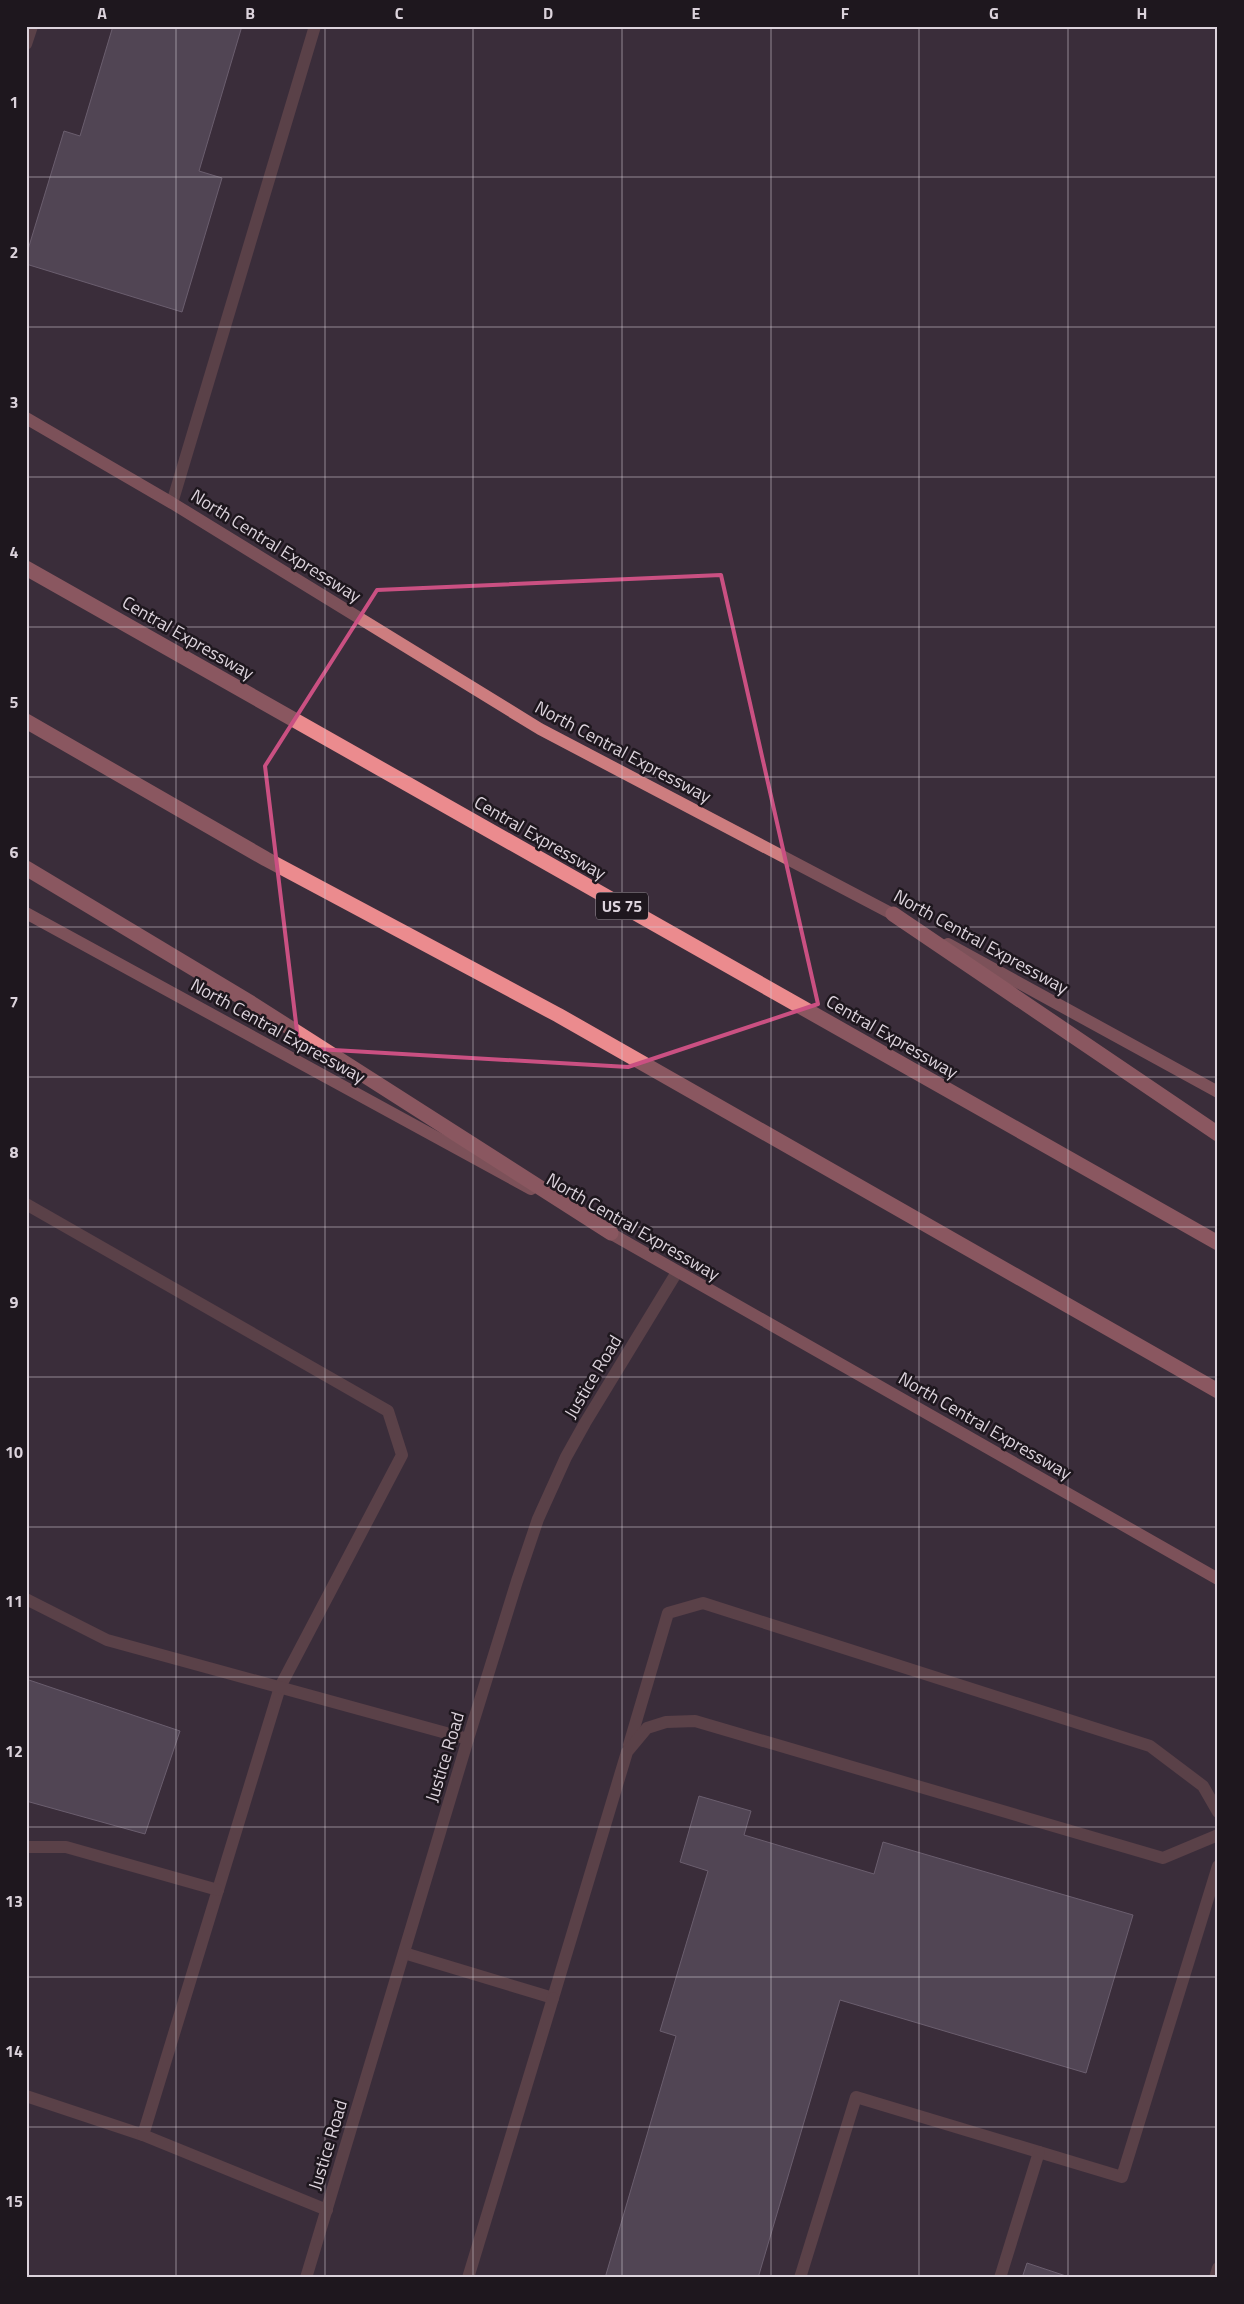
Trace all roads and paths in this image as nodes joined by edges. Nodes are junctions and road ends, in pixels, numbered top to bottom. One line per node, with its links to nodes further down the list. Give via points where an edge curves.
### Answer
1 (32, 26): 3 (street)
2 (315, 26): 5 (street)
3 (26, 44)
4 (26, 418): 5 (main road, North Central Expressway)
5 (172, 502): 10 (main road, North Central Expressway, via 540,729)
6 (26, 568): 15 (highway, Central Expressway / US 75)
7 (26, 722): 17 (highway, via 266,859 558,1015)
8 (26, 868): 14 (highway, via 251,1003)
9 (26, 913): 14 (main road, North Central Expressway)
10 (893, 914): 11 (main road, North Central Expressway); 12 (highway)
11 (1218, 1092)
12 (1218, 1134)
13 (26, 1204): 20 (street, via 388,1411 402,1455)
14 (611, 1233): 16 (main road, North Central Expressway)
15 (1218, 1243)
16 (677, 1272): 18 (main road, North Central Expressway); 21 (street, Justice Road, via 586,1423 552,1488 526,1552)
17 (1218, 1392)
18 (1218, 1579)
19 (26, 1599): 20 (street, via 107,1640)
20 (280, 1687): 21 (street); 27 (street)
21 (468, 1739): 28 (street, Justice Road)
22 (627, 1752): 23 (street, via 668,1613 703,1603 1150,1746 1203,1786); 24 (street, via 646,1728 666,1722 695,1721 1163,1858); 29 (street)
23 (1218, 1812)
24 (1218, 1835)
25 (26, 1847): 27 (street, via 66,1847)
26 (1218, 1866): 32 (street, via 1122,2177)
27 (218, 1890): 31 (street)
28 (404, 1953): 29 (street); 33 (street, Justice Road)
29 (553, 1998): 36 (street)
30 (26, 2096): 31 (street)
31 (143, 2135): 33 (street)
32 (1039, 2152): 37 (street, via 856,2097); 38 (street)
33 (327, 2210): 35 (street, Justice Road)
34 (1218, 2268): 39 (street)
35 (306, 2278)
36 (468, 2278)
37 (800, 2278)
38 (1000, 2278)
39 (1215, 2278)

